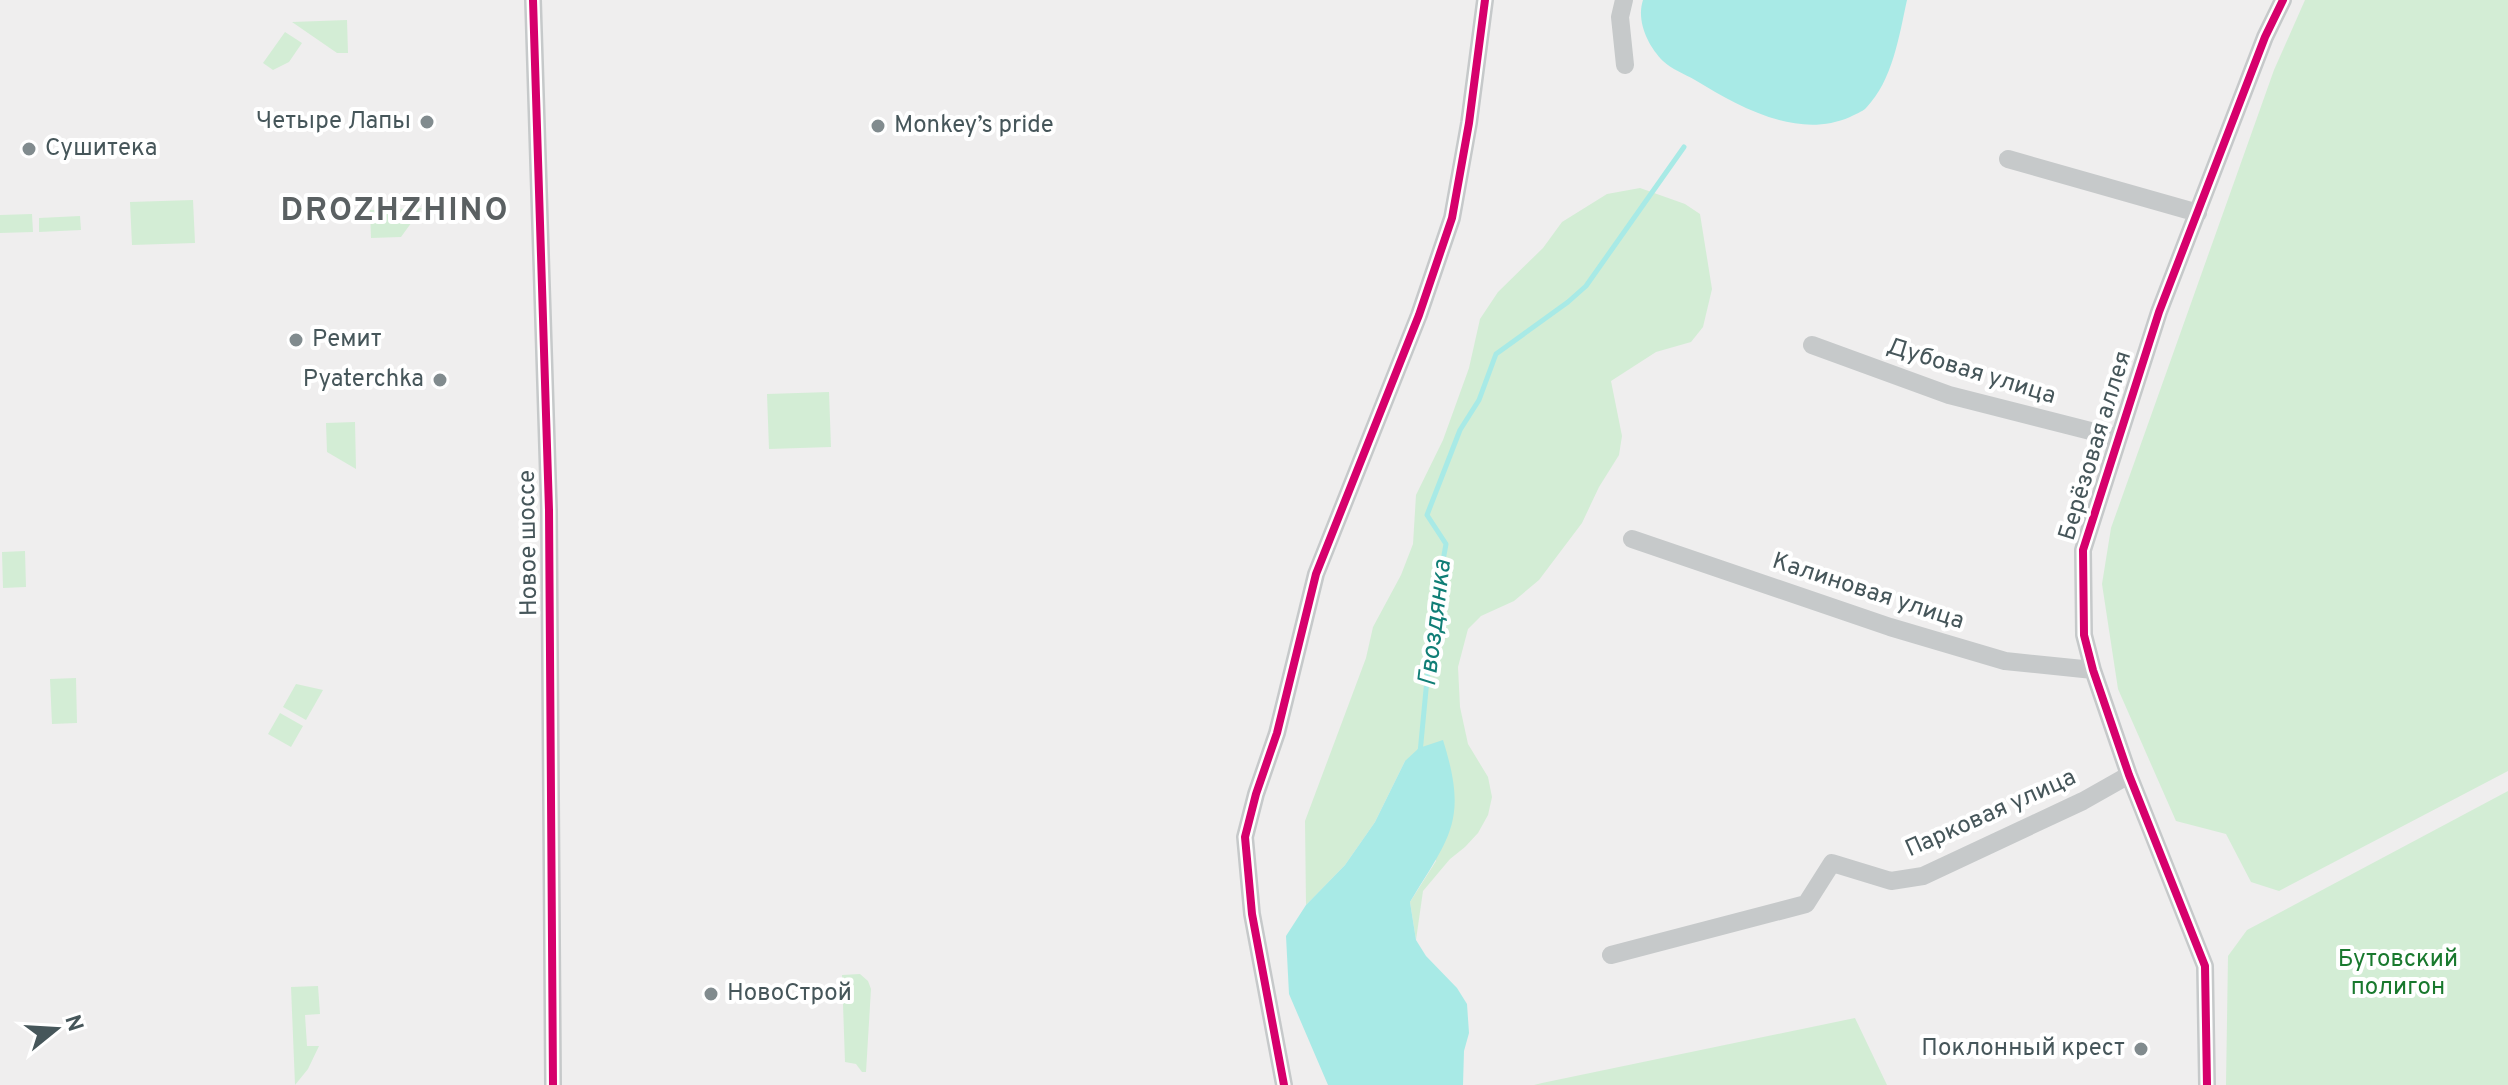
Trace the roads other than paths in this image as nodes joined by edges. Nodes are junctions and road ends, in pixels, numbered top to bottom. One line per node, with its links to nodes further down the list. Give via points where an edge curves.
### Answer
1 (533, 0): 14 (street, Новое шоссе, via 549,510)
2 (1485, 0): 15 (street, via 1452,218 1316,574 1245,837 1252,914)
3 (1624, 0): 5 (street, via 1620,17)
4 (2283, 0): 7 (street, Берёзовая аллея)
5 (1625, 65)
6 (2008, 159): 7 (street)
7 (2198, 213): 9 (street, Берёзовая аллея)
8 (1812, 345): 9 (street, Дубовая улица, via 1949,395)
9 (2118, 438): 11 (street, Берёзовая аллея, via 2083,550 2084,635)
10 (1632, 539): 11 (street, Калиновая улица, via 2005,661)
11 (2093, 670): 12 (street, Берёзовая аллея)
12 (2129, 775): 13 (street, Парковая улица, via 1923,876 1891,881 1832,863 1806,904); 16 (street, Берёзовая аллея, via 2201,957 2207,981)
13 (1611, 955)
14 (553, 1085)
15 (1284, 1085)
16 (2207, 1085)

